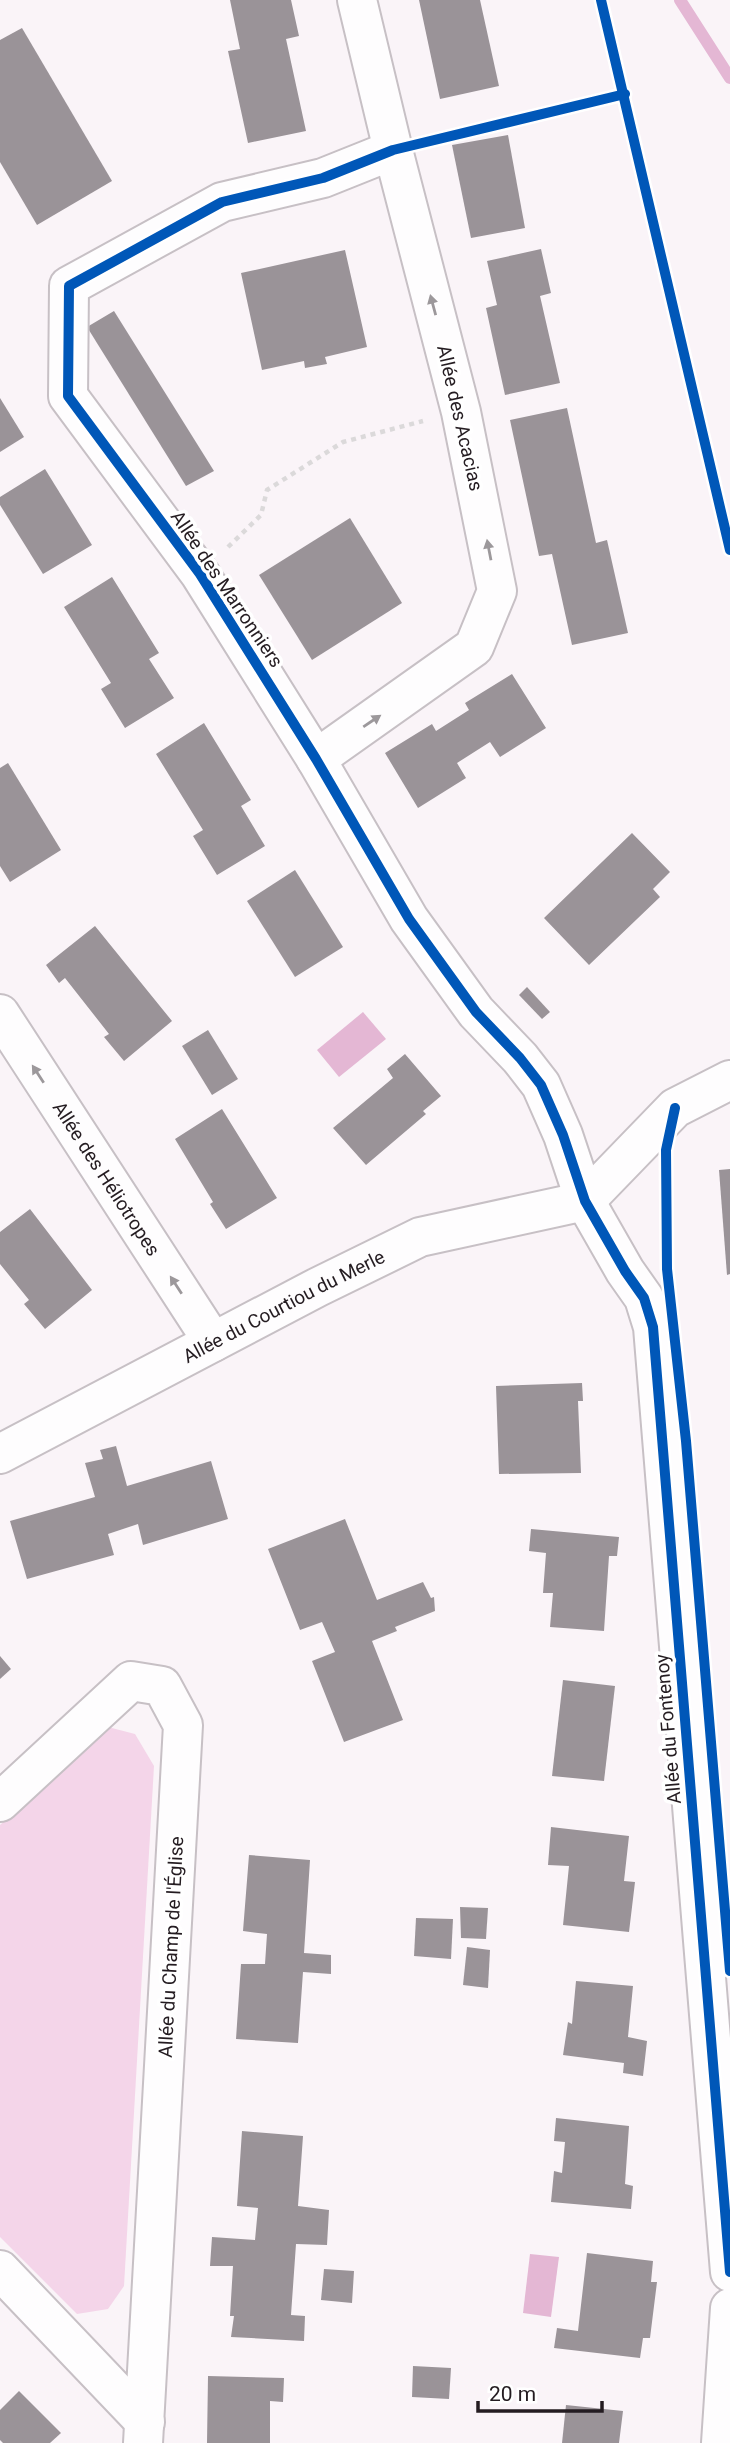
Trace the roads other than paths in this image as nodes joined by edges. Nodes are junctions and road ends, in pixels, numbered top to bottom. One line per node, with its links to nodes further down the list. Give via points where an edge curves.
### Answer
1 (357, 0): 2 (street, Allée des Acacias)
2 (393, 150): 3 (street, Allée des Acacias, one-way to 2, via 474,647 497,591 461,412); 3 (street, Allée des Marronniers, via 323,178 222,202 69,286 68,396 200,574)
3 (316, 759): 6 (street, Allée des Marronniers, via 409,919 476,1012 541,1085)
4 (0, 1014): 7 (street, Allée des Héliotropes, one-way to 4)
5 (730, 1080): 6 (street, via 675,1108)
6 (585, 1201): 7 (street, Allée du Courtiou du Merle, via 420,1237); 11 (street, Allée du Fontenoy, via 644,1298 653,1327)
7 (213, 1342): 8 (street, Allée du Courtiou du Merle)
8 (0, 1454)
9 (0, 1802): 13 (street, Allée du Champ de l'Église, via 131,1681 162,1686 183,1725)
10 (0, 2270): 13 (street, Allée du Champ de l'Église)
11 (730, 2272)
12 (730, 2308): 14 (street)
13 (144, 2433)
14 (721, 2443)

